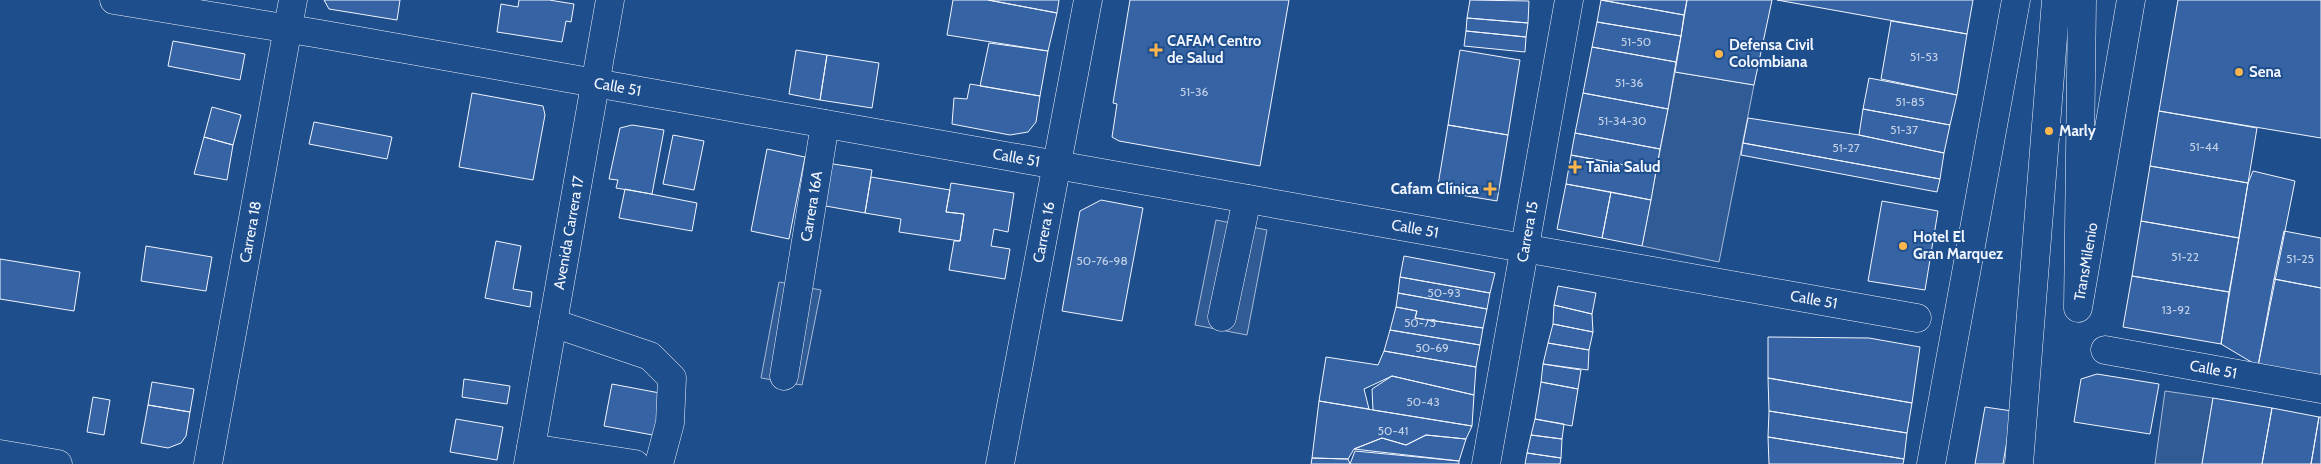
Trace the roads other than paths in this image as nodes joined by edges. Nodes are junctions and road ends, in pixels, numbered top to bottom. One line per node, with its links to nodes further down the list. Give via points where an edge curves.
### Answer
1 (114, 0): 10 (street, Calle 51)
2 (293, 0): 10 (street, Carrera 18)
3 (610, 0): 11 (street, Avenida Carrera 17)
4 (1088, 0): 13 (street, Carrera 16)
5 (1569, 0): 15 (street, Carrera 15)
6 (2016, 0): 30 (street)
7 (2056, 0): 31 (street)
8 (2082, 0): 9 (street, TransMilenio, via 2078,308)
9 (2131, 0)
10 (287, 28): 11 (street, Calle 51); 25 (street, Carrera 18)
11 (596, 83): 12 (street, Calle 51); 18 (street, Avenida Carrera 17)
12 (825, 124): 13 (street, Calle 51); 20 (street, Carrera 16A)
13 (1057, 165): 14 (street, Calle 51); 28 (street, Carrera 16)
14 (1247, 199): 15 (street, Calle 51); 16 (street)
15 (1525, 249): 17 (street, Calle 51); 29 (street, Carrera 15)
16 (1222, 317)
17 (1917, 318)
18 (553, 323): 23 (street, Avenida Carrera 17); 27 (street, via 650,356 672,378 670,423)
19 (2105, 350): 21 (street, Calle 51)
20 (784, 376)
21 (2321, 388)
22 (0, 454): 24 (street)
23 (529, 456): 26 (street)
24 (58, 464)
25 (208, 464)
26 (635, 464)
27 (659, 464)
28 (1000, 464)
29 (1486, 464)
30 (1931, 464)
31 (2019, 464)

